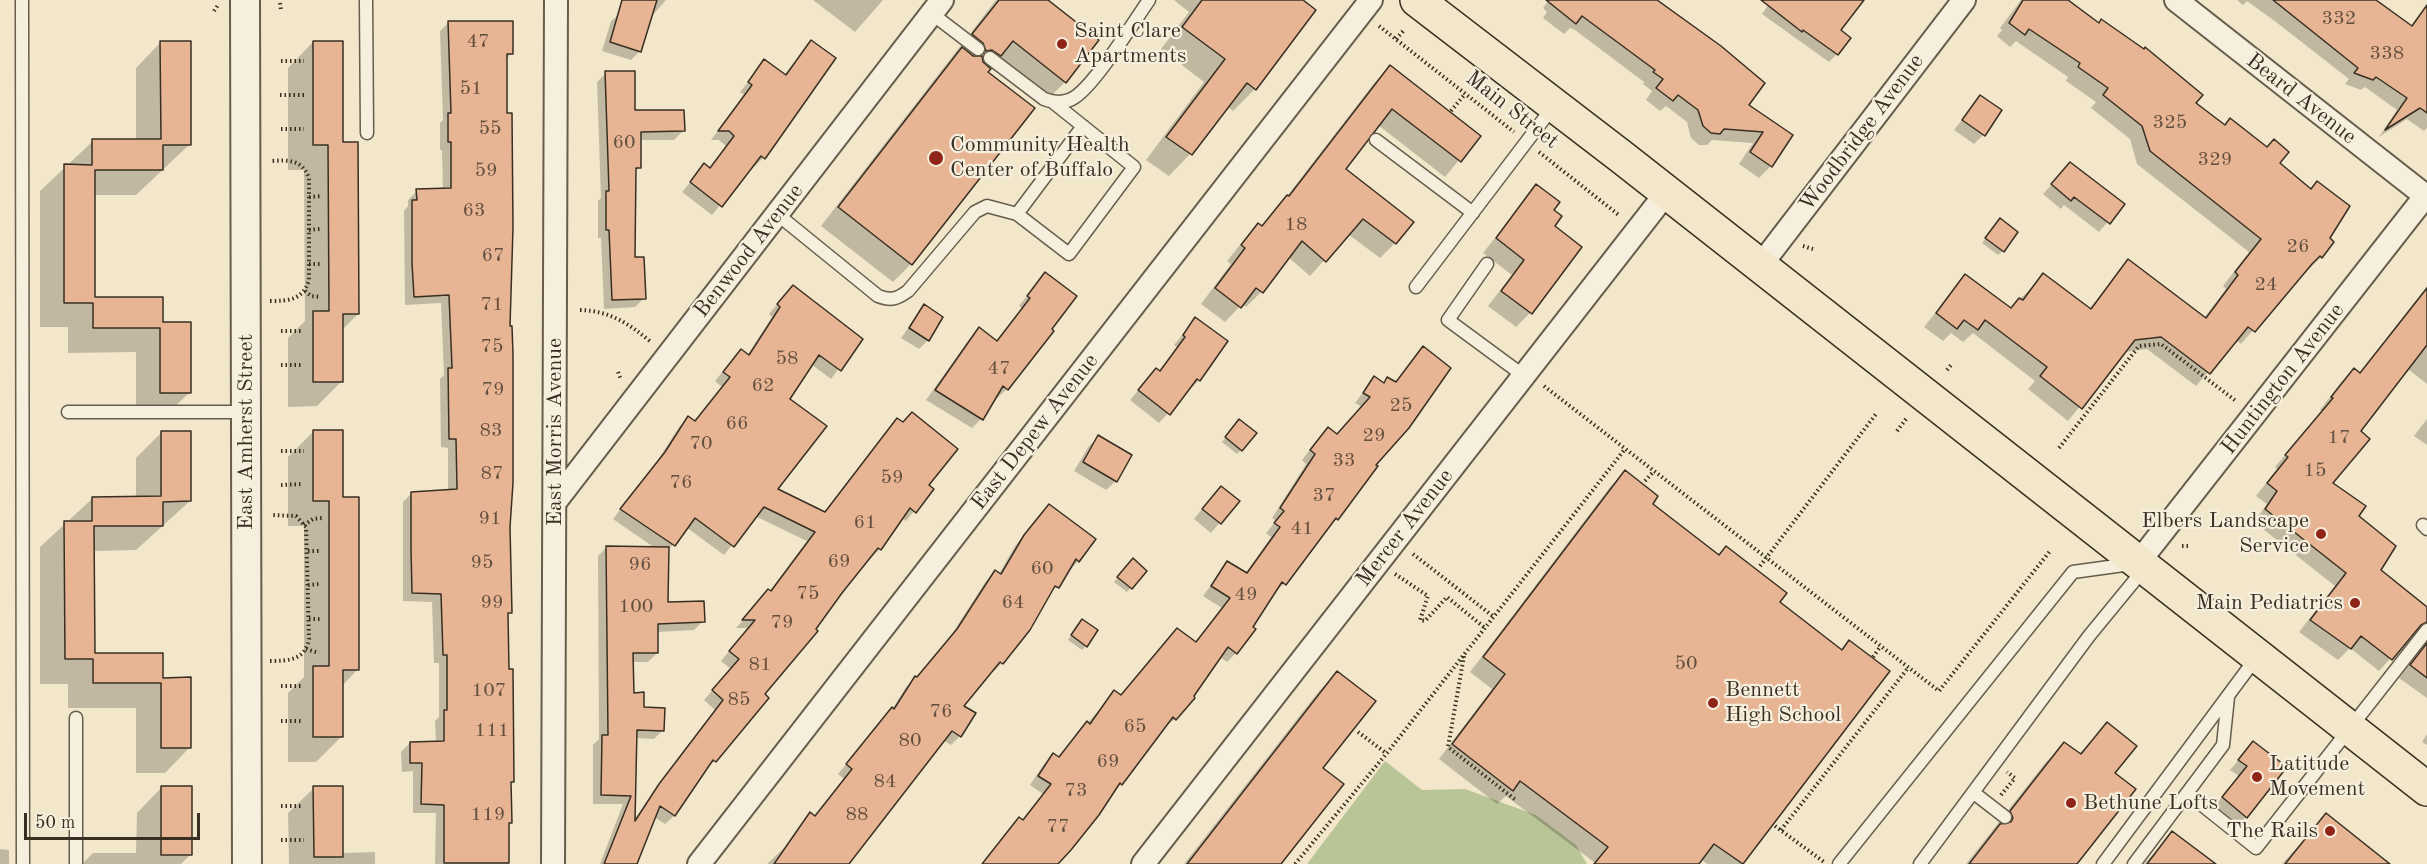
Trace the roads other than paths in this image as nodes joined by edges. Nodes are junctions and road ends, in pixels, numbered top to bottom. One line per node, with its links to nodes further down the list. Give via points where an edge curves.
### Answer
1 (22, 0): 40 (lane)
2 (366, 0): 16 (lane)
3 (556, 0): 29 (street, East Morris Avenue)
4 (1149, 0): 13 (lane, via 1086,88 1066,102)
5 (1371, 0): 44 (street, East Depew Avenue)
6 (1964, 0): 24 (street, Woodbridge Avenue)
7 (2176, 0): 19 (street, Beard Avenue)
8 (232, 3): 28 (street, East Amherst Street)
9 (937, 7): 11 (lane); 21 (street, Benwood Avenue)
10 (1411, 14): 14 (main road)
11 (978, 49)
12 (990, 58): 13 (lane)
13 (1054, 103): 15 (lane)
14 (1554, 106): 18 (main road); 20 (lane)
15 (1083, 126): 22 (lane); 22 (lane, via 1134,167 1069,254)
16 (367, 133)
17 (1376, 140): 20 (lane)
18 (1667, 192): 24 (main road); 26 (street, Mercer Avenue)
19 (2426, 196): 30 (street, Huntington Avenue)
20 (1473, 213): 25 (lane)
21 (777, 214): 22 (lane, via 887,300 897,299 908,291 975,212 987,206); 29 (street, Benwood Avenue)
22 (1017, 214)
23 (1487, 264): 26 (lane, via 1448,320)
24 (1760, 266): 30 (main road)
25 (1416, 287)
26 (1533, 380): 45 (street, Mercer Avenue)
27 (68, 412): 28 (lane)
28 (246, 412): 42 (street, East Amherst Street)
29 (555, 502): 43 (street, East Morris Avenue)
30 (2141, 566): 32 (main road); 37 (lane); 46 (lane, via 2073,572)
31 (2427, 630): 35 (lane)
32 (2257, 656): 33 (lane); 35 (main road)
33 (2228, 696): 38 (lane, via 2223,745); 48 (lane)
34 (76, 718): 41 (lane)
35 (2349, 728): 36 (main road); 38 (lane, via 2256,848)
36 (2427, 789)
37 (1974, 793): 39 (lane); 47 (lane)
38 (2187, 793): 49 (lane)
39 (2006, 817)
40 (22, 864)
41 (76, 864)
42 (247, 864)
43 (553, 864)
44 (699, 864)
45 (1143, 864)
46 (1839, 864)
47 (1920, 864)
48 (2103, 864)
49 (2134, 864)

